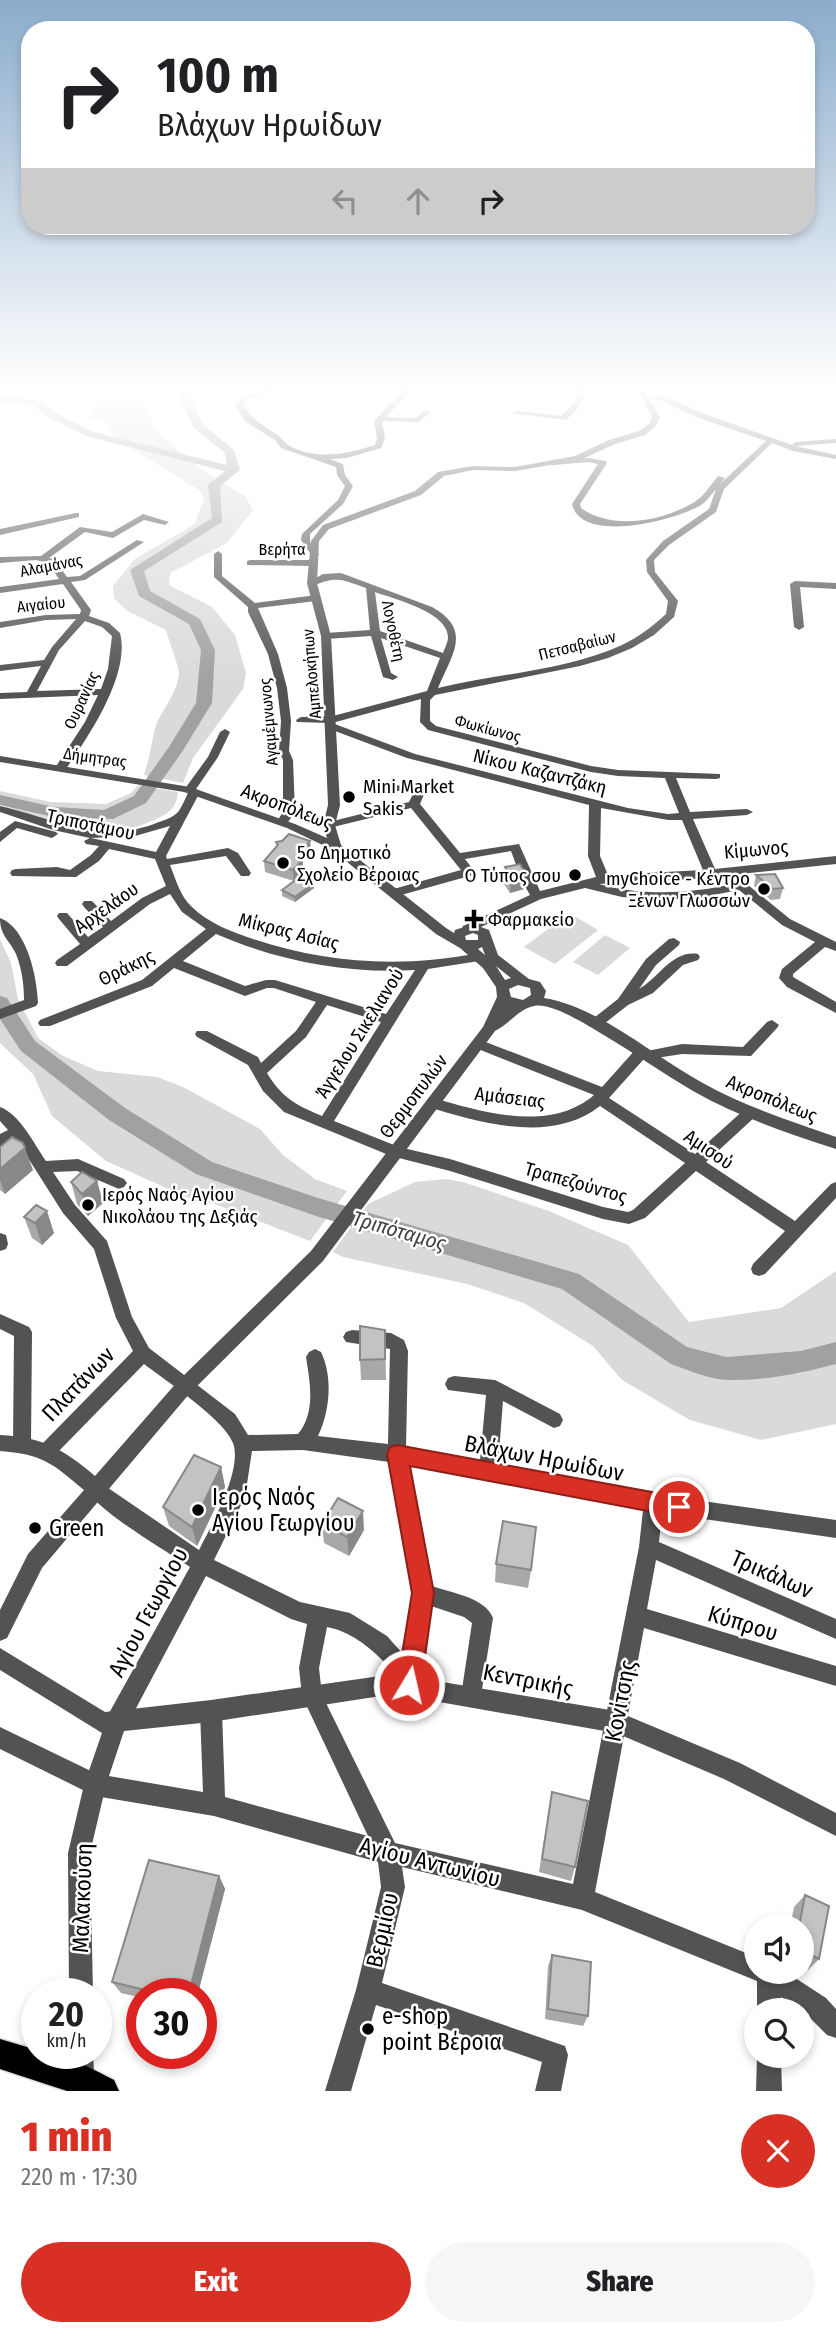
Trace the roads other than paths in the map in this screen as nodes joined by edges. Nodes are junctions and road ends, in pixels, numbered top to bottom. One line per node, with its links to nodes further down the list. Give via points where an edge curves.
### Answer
1 (349, 487): 12 (street, via 347,497 306,536)
2 (425, 487): 12 (street, Αμπελοκήπων, via 326,527 315,541)
3 (587, 487): 4 (street, via 577,509 596,521 620,524 673,513 700,502)
4 (715, 487)
5 (721, 487): 32 (street, Πετσαβαίων, via 713,510 650,560 651,572 673,601 671,615 656,630 626,649 582,663)
6 (76, 515): 8 (street)
7 (165, 522): 11 (street, via 144,517 113,535 83,529)
8 (0, 532)
9 (140, 542): 15 (street, Αλαμάνας, via 87,576)
10 (218, 554): 21 (street, Αγαμέμνωνος, via 218,577)
11 (43, 558): 13 (street); 15 (street, via 51,561)
12 (315, 559): 14 (street, Βερήτα); 16 (street, Αμπελοκήπων)
13 (0, 560)
14 (250, 563)
15 (66, 582): 19 (street, Αλαμάνας); 22 (street)
16 (312, 583): 17 (street, Φωκίωνος, via 326,576 341,576); 20 (street, Αμπελοκήπων)
17 (370, 586): 25 (street, Λογοθέτη); 27 (street, Φωκίωνος, via 442,616 453,632)
18 (836, 586): 24 (street, via 795,584)
19 (0, 590)
20 (316, 598): 21 (street); 26 (street, Αμπελοκήπων)
21 (253, 606): 51 (street, Αγαμέμνωνος, via 279,669 282,688 288,760)
22 (85, 615): 23 (street, Αιγαίου); 28 (street); 31 (street, Ουρανίας, via 117,635 116,655)
23 (0, 625)
24 (799, 627)
25 (375, 633): 26 (street); 27 (street); 30 (street, Λογοθέτη, via 387,675)
26 (327, 636): 36 (street, Αμπελοκήπων)
27 (446, 657): 32 (street, Φωκίωνος)
28 (45, 663): 29 (street); 33 (street)
29 (0, 668)
30 (393, 677)
31 (103, 692): 33 (street); 39 (street, Ουρανίας)
32 (431, 693): 36 (street, Πετσαβαίων); 40 (street, Φωκίωνος, via 423,715 432,728 574,766)
33 (31, 694): 34 (street)
34 (1, 698)
35 (301, 720): 36 (street)
36 (331, 722): 44 (street, Νίκου Καζαντζάκη, via 400,753); 46 (street, Αμπελοκήπων)
37 (225, 732): 43 (street)
38 (0, 759): 39 (street, Δήμητρας)
39 (61, 768): 43 (street, Δήμητρας)
40 (669, 775): 41 (street, Φωκίωνος); 49 (street)
41 (716, 776)
42 (381, 787): 45 (street, via 426,789)
43 (190, 790): 50 (street); 51 (street, Ακροπόλεως)
44 (595, 803): 49 (street, Νίκου Καζαντζάκη, via 652,815); 65 (street, via 594,856)
45 (414, 804): 52 (street); 57 (street)
46 (334, 806): 52 (street, Αμπελοκήπων); 53 (street)
47 (0, 809): 50 (street, Τριποτάμου, via 94,834 147,831)
48 (747, 812): 49 (street, Νίκου Καζαντζάκη)
49 (685, 816): 61 (street)
50 (179, 817): 58 (street)
51 (286, 825): 53 (street, Ακροπόλεως)
52 (329, 825): 53 (street); 56 (street)
53 (311, 831): 56 (street, Ακροπόλεως)
54 (0, 838): 55 (street, Τριποτάμου, via 15,824)
55 (107, 844): 58 (street, Τριποτάμου); 62 (street, via 72,874)
56 (335, 846): 69 (street, Ακροπόλεως)
57 (457, 857): 69 (street, via 470,872); 71 (street, via 515,847)
58 (162, 860): 63 (street, Τριποτάμου, via 228,852); 67 (street, Μίκρας Ασίας)
59 (836, 860): 60 (street, Κίμωνος)
60 (725, 871): 61 (street, Κίμωνος); 68 (street)
61 (709, 872): 64 (street, Κίμωνος)
62 (16, 873)
63 (245, 873)
64 (693, 875): 65 (street, Κίμωνος); 70 (street)
65 (603, 879): 66 (street, Κίμωνος)
66 (584, 883): 70 (street, via 624,894); 71 (street, Κίμωνος)
67 (174, 887): 77 (street, Αρχελάου); 78 (street, Μίκρας Ασίας, via 186,909)
68 (740, 887): 70 (street); 84 (street, via 786,922 802,943)
69 (394, 893): 76 (street, Ακροπόλεως)
70 (712, 895)
71 (537, 896): 73 (street, Κίμωνος)
72 (88, 904): 77 (street)
73 (516, 907): 79 (street, Κίμωνος); 80 (street, Κίμωνος)
74 (63, 916): 82 (street)
75 (0, 922): 98 (street, via 18,941 31,1003)
76 (434, 924): 79 (street, Ακροπόλεως); 83 (street, Ακροπόλεως)
77 (110, 927): 82 (street, Αρχελάου)
78 (214, 929): 89 (street, Θράκης); 90 (street, Μίκρας Ασίας, via 338,964)
79 (467, 929): 80 (street, Ακροπόλεως, via 477,929); 83 (street, via 458,935)
80 (486, 937): 83 (street, via 478,946); 91 (street, via 492,957)
81 (674, 942): 95 (street, via 651,962)
82 (86, 943): 88 (street, Αρχελάου)
83 (463, 944): 86 (street, Ακροπόλεως)
84 (818, 946): 85 (street); 97 (street, via 787,972 786,978)
85 (836, 947)
86 (479, 957): 90 (street, Μίκρας Ασίας); 92 (street, Ακροπόλεως)
87 (693, 957): 95 (street, via 678,962 648,990)
88 (62, 963)
89 (175, 963): 94 (street, via 245,991 270,984); 101 (street, Θράκης, via 140,986)
90 (425, 964): 99 (street, Άγγελου Σικελιανού)
91 (523, 980): 92 (street, via 511,981); 93 (street, Ακροπόλεως)
92 (503, 992): 96 (street); 103 (street, Θερμοπυλών, via 504,1001 491,1018)
93 (536, 994): 96 (street); 100 (street, Ακροπόλεως)
94 (324, 1000): 99 (street); 107 (street, via 300,1034)
95 (623, 1002): 100 (street)
96 (519, 1005): 103 (street, Θερμοπυλών)
97 (836, 1008)
98 (0, 1014)
99 (389, 1020): 112 (street, Άγγελου Σικελιανού)
100 (592, 1022): 106 (street, Ακροπόλεως)
101 (45, 1023)
102 (772, 1025): 106 (street, via 746,1052 682,1049)
103 (490, 1028): 105 (street, Θερμοπυλών)
104 (202, 1034): 107 (street, via 253,1061)
105 (478, 1044): 108 (street, Αμισού); 109 (street, Θερμοπυλών)
106 (644, 1054): 108 (street, Αμάσειας); 111 (street, Ακροπόλεως, via 696,1087)
107 (259, 1070): 112 (street, via 283,1105)
108 (603, 1096): 109 (street, Αμάσειας, via 578,1115 540,1122); 117 (street, Αμισού)
109 (433, 1103): 116 (street, Θερμοπυλών)
110 (0, 1112): 113 (street)
111 (751, 1112): 115 (street, Ακροπόλεως); 117 (street, Τραπεζούντος)
112 (325, 1123): 116 (street)
113 (18, 1132): 114 (street); 118 (street)
114 (0, 1141)
115 (836, 1143)
116 (396, 1152): 117 (street, Τραπεζούντος, via 629,1218); 128 (street, Θερμοπυλών, via 317,1256)
117 (695, 1162): 121 (street, Αμισού)
118 (42, 1167): 119 (street, via 78,1165); 125 (street, via 101,1246 124,1318)
119 (119, 1184)
120 (836, 1188): 121 (street)
121 (797, 1230): 122 (street)
122 (759, 1269)
123 (0, 1321): 133 (street, via 23,1332)
124 (352, 1337): 136 (street, via 391,1340 398,1345)
125 (143, 1353): 128 (street); 135 (street, Πλατάνων)
126 (314, 1357): 131 (street, via 321,1396 318,1417)
127 (454, 1384): 129 (street)
128 (184, 1387): 134 (street, via 229,1420); 138 (street)
129 (495, 1388): 130 (street); 137 (street)
130 (554, 1420)
131 (303, 1442): 134 (street, Βλάχων Ηρωίδων); 136 (street, Βλάχων Ηρωίδων)
132 (0, 1443): 133 (street)
133 (22, 1443): 135 (street)
134 (243, 1443): 142 (street, Αγίου Γεωργίου, via 236,1497)
135 (49, 1449): 138 (street)
136 (397, 1454): 137 (street, Βλάχων Ηρωίδων); 143 (street)
137 (488, 1472): 139 (street, Βλάχων Ηρωίδων)
138 (95, 1488): 142 (street); 147 (street, via 35,1561)
139 (653, 1503): 140 (street, Βλάχων Ηρωίδων); 141 (street, Κονίτσης)
140 (836, 1529)
141 (649, 1547): 145 (street, Κονίτσης); 146 (street, Τρικάλων)
142 (202, 1564): 144 (street, via 298,1612); 155 (street, Αγίου Γεωργίου)
143 (423, 1593): 150 (street); 152 (street, via 484,1618)
144 (319, 1615): 150 (street, via 343,1620 380,1643 395,1659); 151 (street, Βερμίου, via 309,1668)
145 (636, 1616): 149 (street, Κύπρου); 154 (street, Κονίτσης)
146 (836, 1629)
147 (0, 1631)
148 (0, 1658): 155 (street, Κεντρικής, via 103,1723)
149 (836, 1676)
150 (401, 1685): 151 (street, Κεντρικής); 152 (street, Κεντρικής)
151 (312, 1696): 153 (street, Κεντρικής); 160 (street, Βερμίου)
152 (471, 1696): 154 (street, Κεντρικής)
153 (211, 1711): 155 (street, Κεντρικής); 158 (street)
154 (616, 1722): 159 (street, Κεντρικής, via 732,1771); 161 (street, Κονίτσης)
155 (116, 1723): 157 (street, Μαλακούση)
156 (0, 1738): 157 (street, Αγίου Αντωνίου)
157 (94, 1786): 158 (street, Αγίου Αντωνίου); 163 (street, Μαλακούση, via 79,1853)
158 (214, 1805): 160 (street, Αγίου Αντωνίου)
159 (836, 1825)
160 (388, 1853): 161 (street, Αγίου Αντωνίου); 165 (street, Βερμίου, via 393,1887)
161 (582, 1898): 162 (street, Αγίου Αντωνίου)
162 (744, 1964)
163 (81, 1978)
164 (782, 1984): 166 (street, Αγίου Αντωνίου)
165 (368, 1990): 170 (street, Βερμίου); 171 (street, via 556,2055)
166 (836, 2026)
167 (0, 2054): 169 (main road)
168 (769, 2068): 172 (street)
169 (87, 2079)
170 (338, 2091)
171 (548, 2091)
172 (769, 2091)

